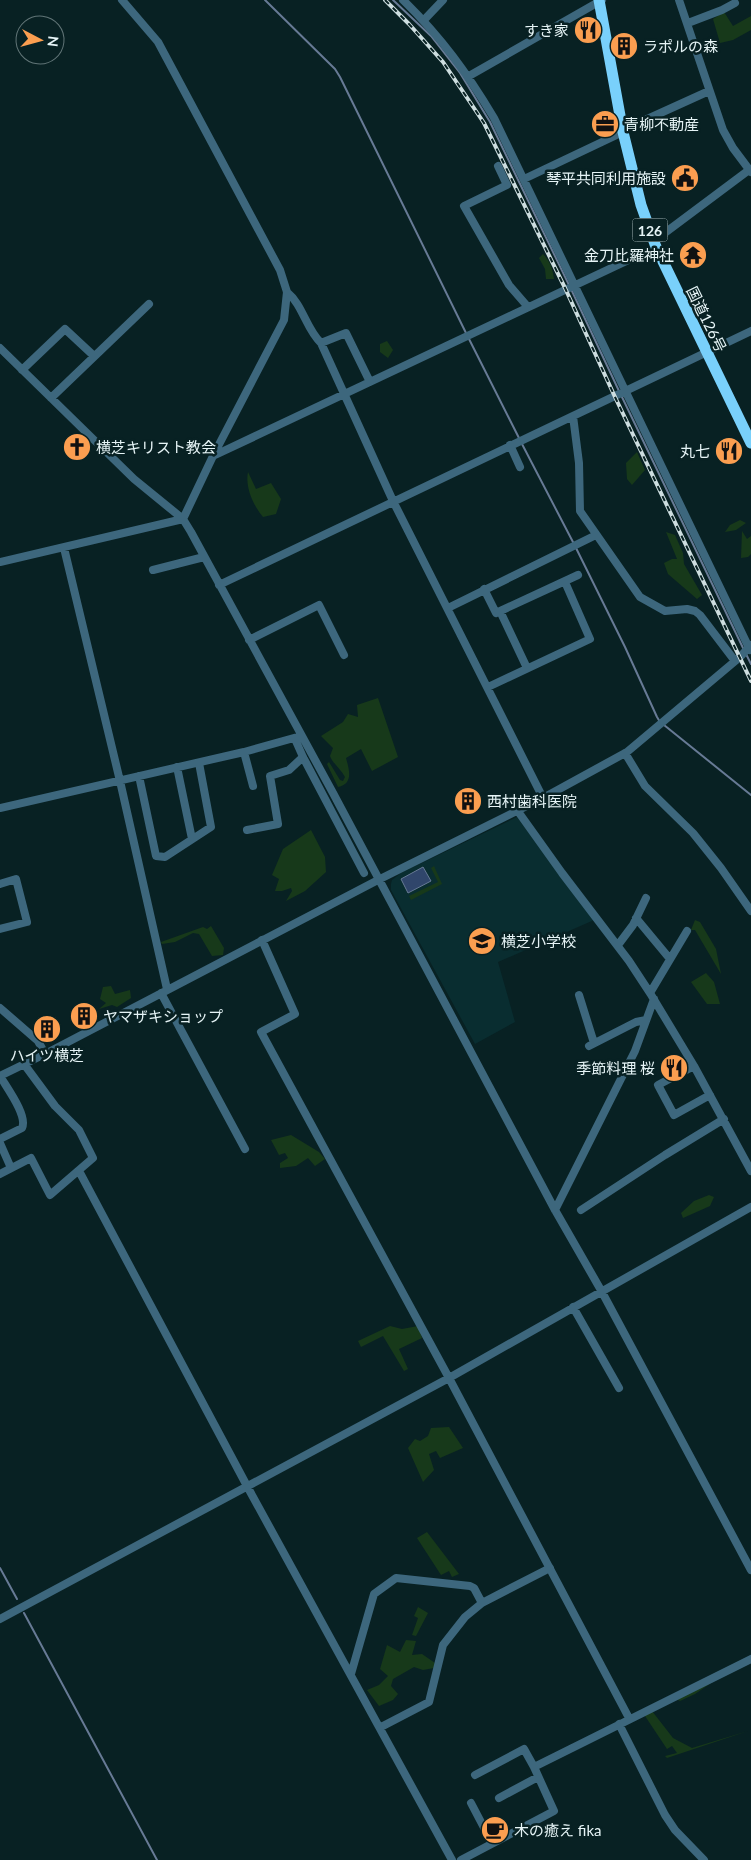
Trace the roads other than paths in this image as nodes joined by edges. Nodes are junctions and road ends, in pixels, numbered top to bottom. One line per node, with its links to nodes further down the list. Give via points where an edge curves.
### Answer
1 (122, 0): 17 (street, via 158,42 280,270)
2 (403, 0): 7 (street)
3 (443, 0): 7 (street)
4 (600, 0): 9 (street); 11 (highway, 国道126号 / 126)
5 (679, 0): 8 (street)
6 (735, 3): 8 (street)
7 (424, 20): 9 (street)
8 (688, 24): 10 (street)
9 (469, 76): 14 (street)
10 (709, 91): 11 (street); 13 (street, via 723,130)
11 (623, 131): 14 (street); 15 (highway, 国道126号 / 126, via 641,205)
12 (498, 166): 19 (street, via 507,185 464,206 509,285)
13 (750, 171): 15 (street)
14 (524, 179): 16 (street)
15 (655, 244): 16 (street); 23 (highway, 国道126号 / 126)
16 (572, 285): 19 (street); 27 (street)
17 (287, 292): 21 (street); 33 (street, via 284,320)
18 (149, 304): 24 (street)
19 (528, 307): 26 (street)
20 (751, 331): 23 (street)
21 (321, 343): 26 (street, via 346,333); 28 (street)
22 (0, 348): 25 (street)
23 (706, 352): 27 (street); 31 (highway, 国道126号 / 126)
24 (94, 356): 25 (street, via 65,329); 29 (street)
25 (22, 370): 29 (street)
26 (370, 382): 28 (street)
27 (625, 392): 30 (street); 49 (street)
28 (345, 393): 33 (street); 35 (street)
29 (51, 398): 36 (street, via 134,479)
30 (573, 416): 32 (street); 37 (street, via 580,511)
31 (751, 443)
32 (510, 445): 34 (street); 35 (street)
33 (213, 456): 36 (street)
34 (520, 467)
35 (393, 501): 44 (street); 46 (street)
36 (182, 519): 38 (street); 39 (street)
37 (596, 535): 45 (street); 51 (street, via 640,597 665,610 695,611)
38 (64, 548): 40 (street); 61 (street)
39 (204, 557): 41 (street); 44 (street)
40 (0, 562)
41 (153, 570)
42 (578, 575): 43 (street)
43 (565, 582): 47 (street); 52 (street, via 590,639)
44 (219, 585): 48 (street)
45 (484, 590): 46 (street); 47 (street, via 496,613)
46 (448, 608): 53 (street)
47 (500, 611): 52 (street)
48 (249, 640): 50 (street, via 319,605); 54 (street)
49 (750, 648): 51 (street)
50 (344, 655)
51 (735, 662): 56 (street)
52 (527, 668): 53 (street)
53 (488, 688): 63 (street)
54 (298, 737): 55 (street); 57 (street); 69 (street)
55 (244, 752): 58 (street); 62 (street)
56 (625, 753): 63 (street); 72 (street, via 645,786 693,833)
57 (303, 757): 66 (street, via 289,770 270,776 278,824); 68 (street)
58 (198, 762): 59 (street); 67 (street, via 210,827)
59 (178, 767): 60 (street); 67 (street)
60 (139, 776): 61 (street); 67 (street, via 156,856 165,857)
61 (120, 781): 64 (street); 79 (street)
62 (253, 786)
63 (543, 798): 65 (street)
64 (0, 808)
65 (517, 810): 69 (street); 77 (street)
66 (247, 830)
67 (192, 839)
68 (364, 872)
69 (378, 880): 76 (street); 98 (street)
70 (0, 884): 74 (street, via 16,879 27,922)
71 (646, 898): 73 (street)
72 (751, 911)
73 (636, 918): 77 (street); 78 (street)
74 (0, 929)
75 (687, 931): 78 (street)
76 (262, 940): 79 (street); 102 (street, via 295,1014 260,1032)
77 (618, 946): 81 (street)
78 (670, 959): 81 (street)
79 (164, 991): 84 (street); 92 (street)
80 (579, 995): 83 (street, via 592,1045)
81 (652, 996): 83 (street); 86 (street)
82 (0, 1008): 84 (street, via 38,1040)
83 (646, 1020): 98 (street, via 634,1051)
84 (45, 1054): 85 (street)
85 (24, 1064): 87 (street); 94 (street, via 55,1106 79,1130 93,1158)
86 (694, 1066): 88 (street); 88 (street, via 658,1085 674,1115)
87 (0, 1076): 90 (street, via 24,1121 22,1128)
88 (710, 1095): 89 (street)
89 (724, 1120): 95 (street); 99 (street)
90 (0, 1139)
91 (0, 1143): 93 (street)
92 (245, 1149)
93 (11, 1168): 94 (street, via 31,1158 50,1195); 96 (street)
94 (79, 1171): 104 (street)
95 (751, 1171)
96 (0, 1174)
97 (751, 1207): 100 (street)
98 (554, 1210): 100 (street)
99 (581, 1210)
100 (602, 1292): 101 (street); 106 (street)
101 (573, 1307): 102 (street); 103 (street)
102 (449, 1378): 104 (street); 105 (street)
103 (619, 1388)
104 (247, 1486): 108 (street); 110 (street)
105 (550, 1568): 107 (street); 111 (street)
106 (751, 1570)
107 (482, 1603): 110 (street, via 470,1586 396,1578 374,1594); 113 (street, via 465,1617 443,1645 429,1702)
108 (0, 1619)
109 (751, 1659): 111 (street)
110 (351, 1674): 113 (street)
111 (629, 1718): 112 (street)
112 (619, 1724): 114 (street); 122 (street, via 665,1815)
113 (380, 1727): 120 (street)
114 (534, 1766): 115 (street, via 524,1749); 116 (street)
115 (475, 1775)
116 (538, 1777): 117 (street); 119 (street, via 554,1811)
117 (499, 1798)
118 (471, 1804): 119 (street)
119 (492, 1843): 121 (street)
120 (452, 1860)
121 (461, 1860)
122 (704, 1860)

